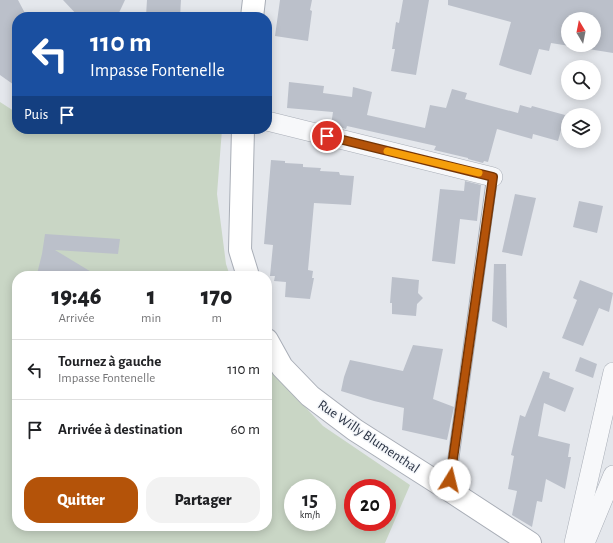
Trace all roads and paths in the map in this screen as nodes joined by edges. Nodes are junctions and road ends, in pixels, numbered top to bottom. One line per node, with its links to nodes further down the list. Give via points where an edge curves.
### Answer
1 (254, 0): 2 (main road)
2 (253, 12)
3 (272, 122): 5 (street)
4 (243, 134): 6 (main road, via 240,250)
5 (493, 177): 11 (lane)
6 (246, 271)
7 (272, 349): 11 (main road, Rue Willy Blumenthal, via 282,367 310,396 355,430)
8 (613, 372): 9 (street)
9 (589, 480): 10 (street); 13 (street)
10 (610, 481): 14 (street)
11 (449, 490): 12 (main road, Rue Willy Blumenthal)
12 (531, 542)
13 (574, 543)
14 (585, 543)

